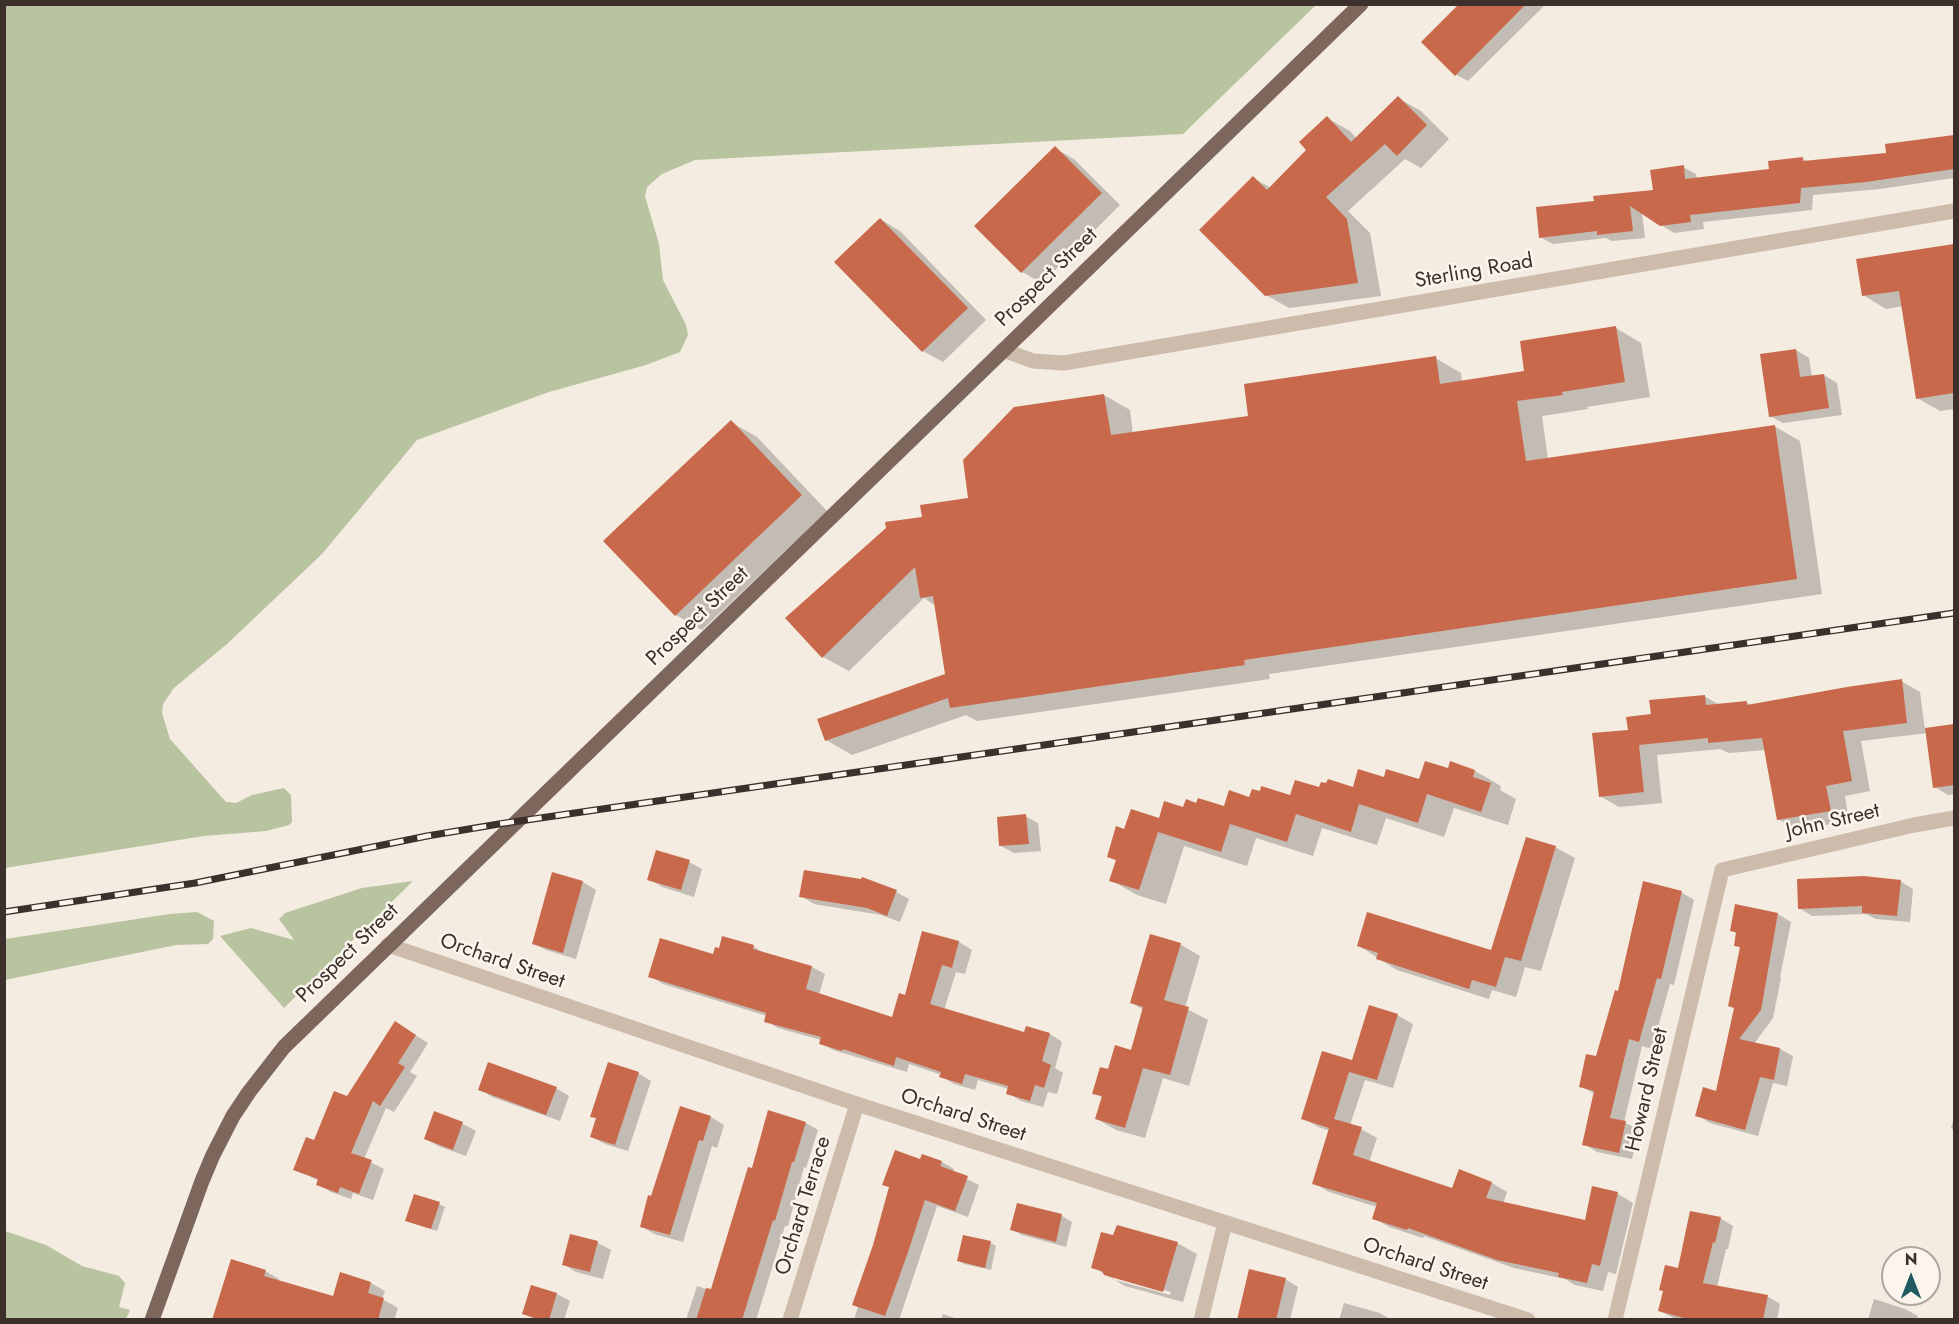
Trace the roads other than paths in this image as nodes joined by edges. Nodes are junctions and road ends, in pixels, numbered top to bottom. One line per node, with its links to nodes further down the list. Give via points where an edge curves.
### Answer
1 (1361, 4): 3 (main road, Prospect Street)
2 (1954, 211): 3 (street, Sterling Road, via 1064,363 1033,361)
3 (1003, 350): 6 (main road, Prospect Street)
4 (1954, 818): 5 (street, John Street)
5 (1722, 870): 13 (street, Howard Street)
6 (387, 945): 7 (street, Orchard Street); 9 (main road, Prospect Street, via 284,1047 233,1116 202,1181)
7 (857, 1104): 8 (street, Orchard Street); 10 (street, Orchard Terrace)
8 (1225, 1223): 11 (street); 12 (street, Orchard Street)
9 (152, 1320)
10 (790, 1320)
11 (1201, 1320)
12 (1527, 1320)
13 (1615, 1320)

